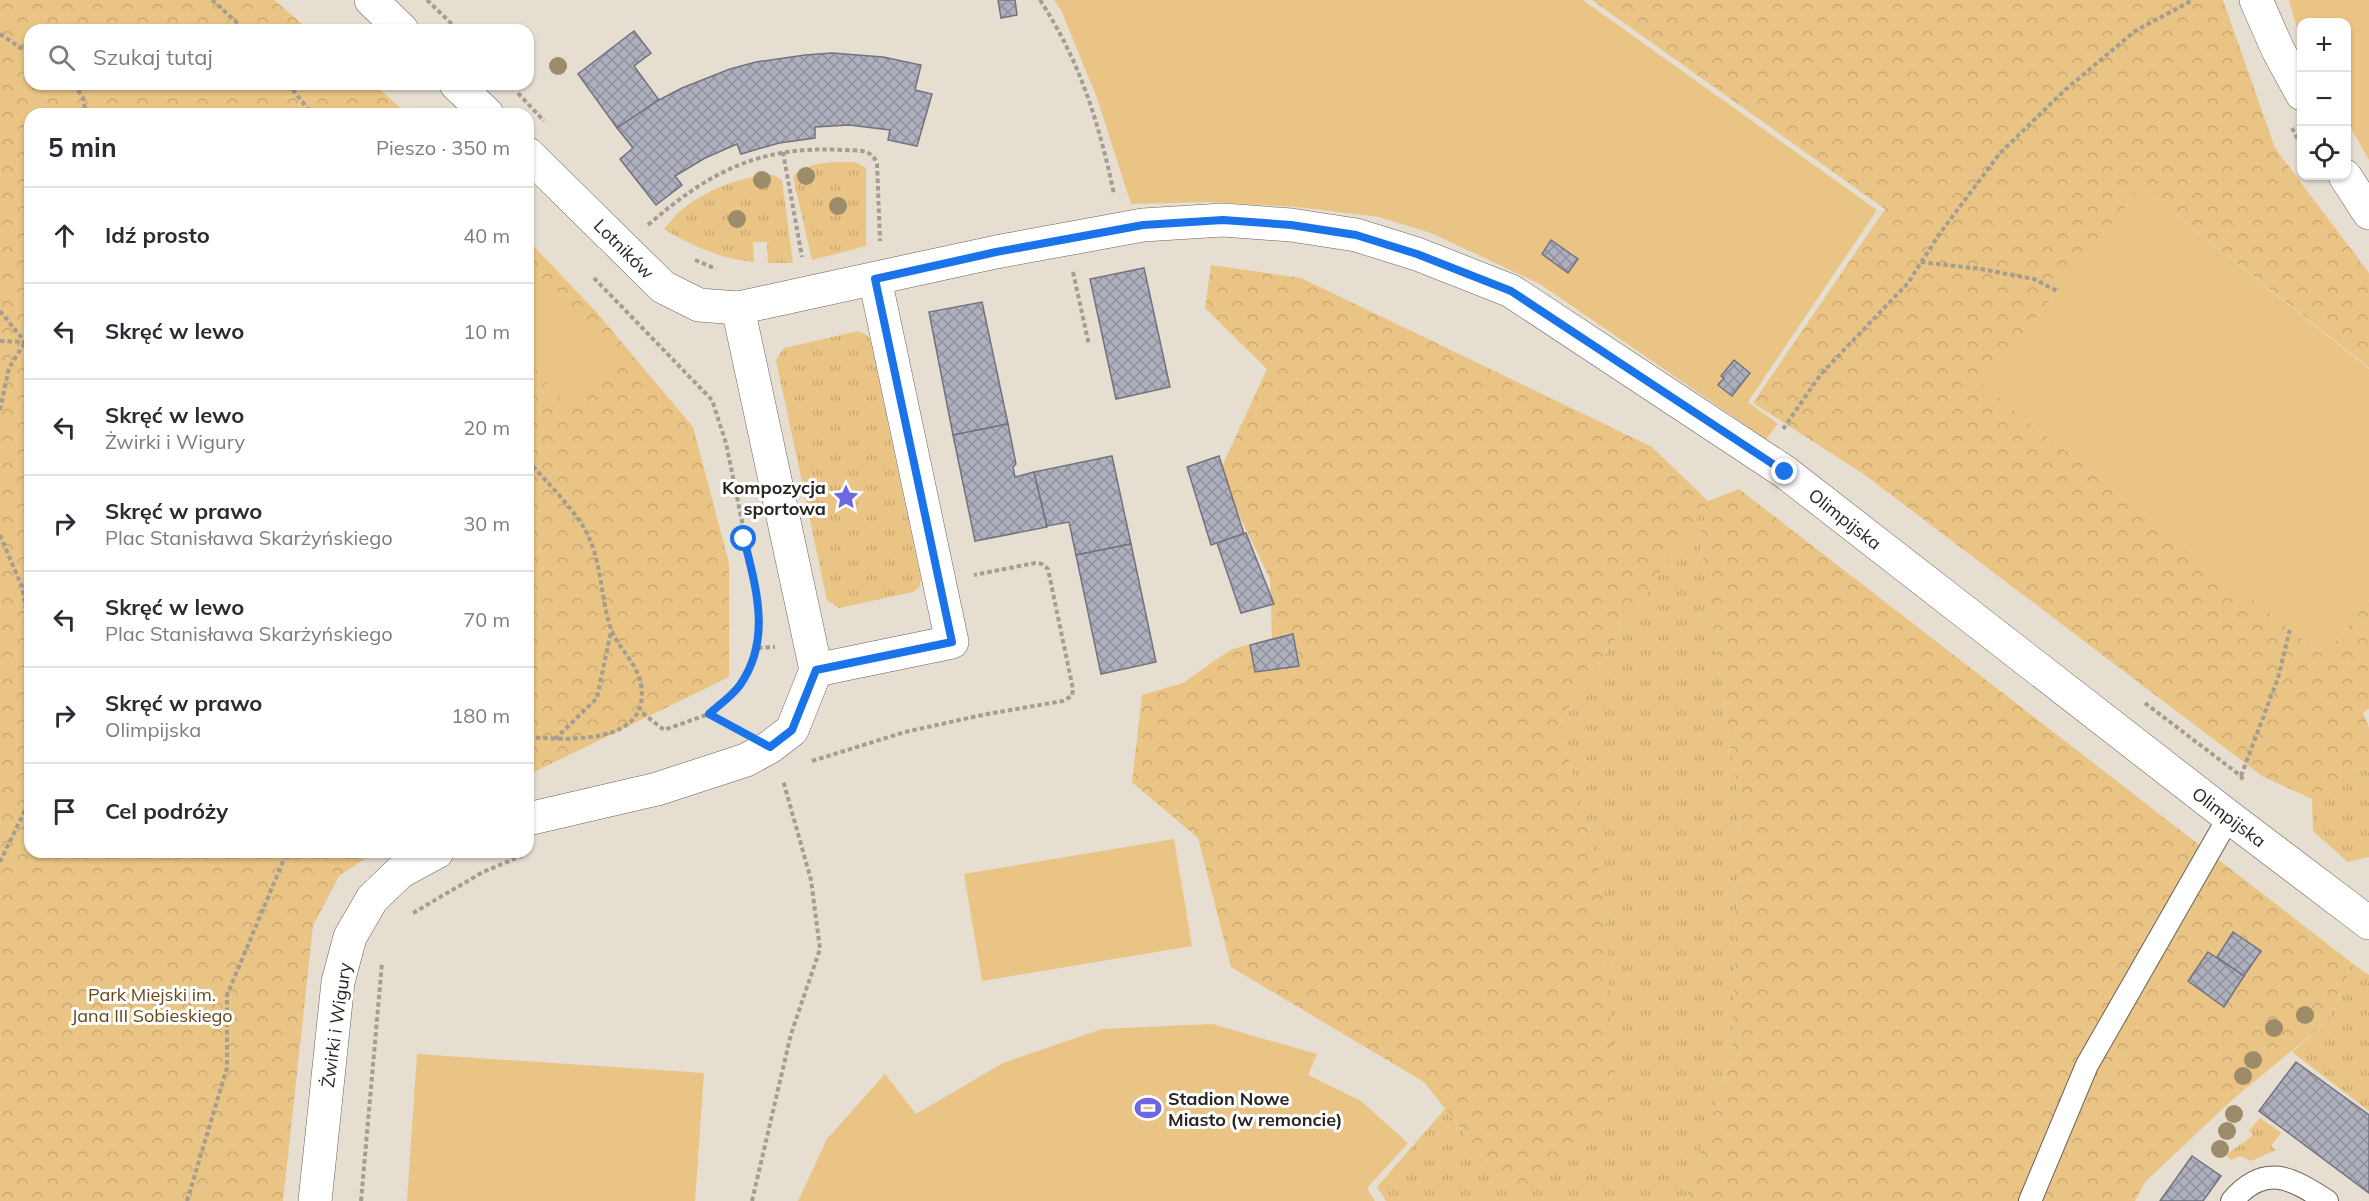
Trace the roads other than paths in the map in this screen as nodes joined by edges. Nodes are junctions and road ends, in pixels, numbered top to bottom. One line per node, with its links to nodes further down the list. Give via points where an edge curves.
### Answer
1 (371, 0): 3 (street)
2 (2256, 0): 4 (street)
3 (396, 24)
4 (2297, 86)
5 (462, 90): 6 (street)
6 (481, 108)
7 (534, 160): 11 (street, Lotników, via 663,287 699,305)
8 (2348, 180): 9 (street)
9 (2369, 213)
10 (875, 279): 11 (street, Lotników); 12 (street, via 952,642); 13 (street, Olimpijska, via 1143,225 1223,220 1356,235 1511,291 1785,472)
11 (738, 308): 12 (street)
12 (816, 670): 14 (street, via 792,730 746,760 657,789)
13 (2229, 817): 16 (street, Olimpijska); 18 (lane, via 2087,1065)
14 (534, 818)
15 (426, 858): 17 (street, Żwirki i Wigury, via 400,872 372,899 350,936 338,982)
16 (2369, 923)
17 (315, 1201)
18 (2030, 1201)
19 (2232, 1201): 20 (lane, via 2248,1186 2280,1177)
20 (2327, 1201)

